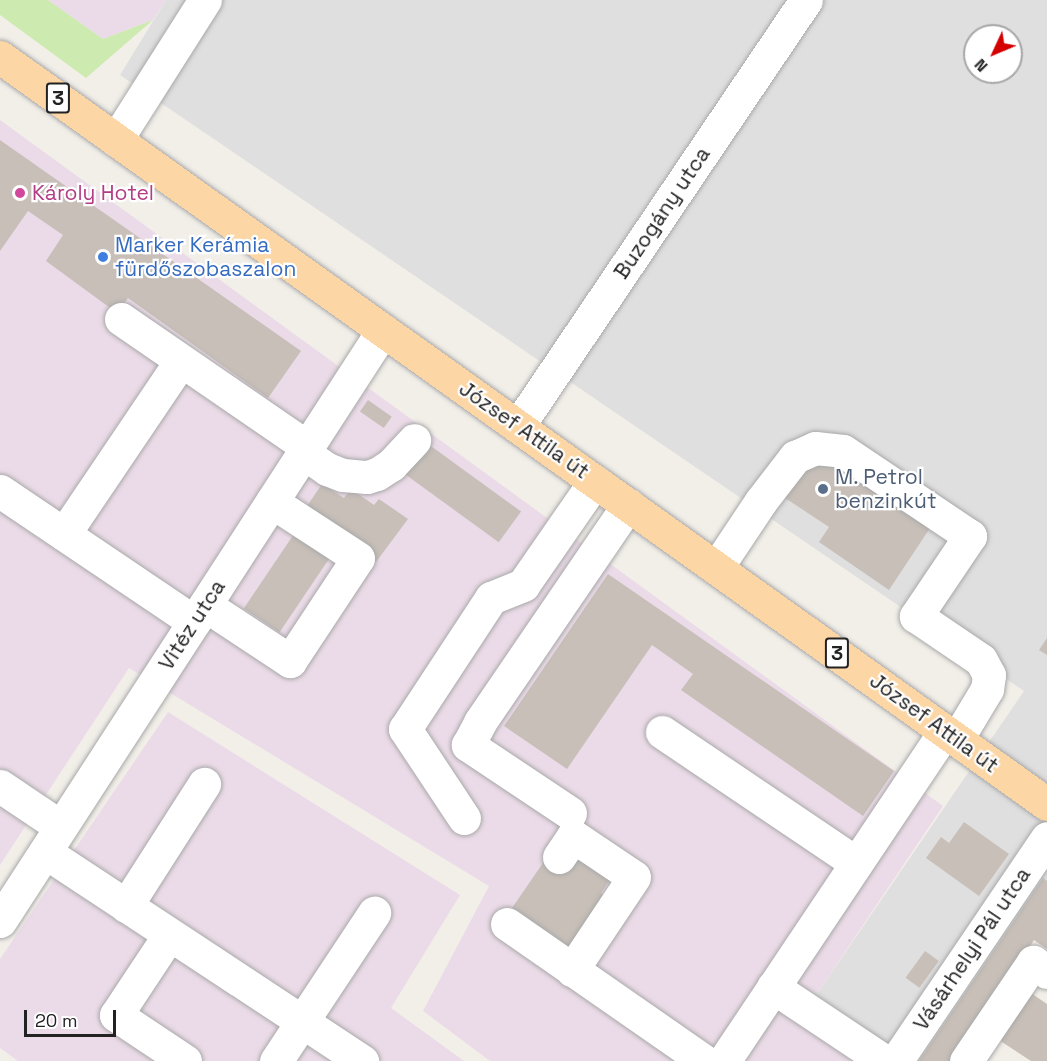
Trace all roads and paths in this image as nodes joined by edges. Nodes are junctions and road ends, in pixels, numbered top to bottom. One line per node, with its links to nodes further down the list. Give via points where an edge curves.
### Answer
1 (206, 0): 4 (street)
2 (806, 0): 8 (street, Buzogány utca)
3 (0, 57): 4 (main road, József Attila út / 3)
4 (116, 140): 6 (main road, József Attila út / 3)
5 (121, 319): 10 (street)
6 (383, 330): 8 (main road, József Attila út / 3); 10 (street, Vitéz utca)
7 (174, 371): 15 (street)
8 (518, 426): 11 (main road, József Attila út / 3)
9 (414, 440): 10 (street, via 391,465 367,477 327,469)
10 (305, 450): 13 (street, Vitéz utca)
11 (595, 481): 14 (main road, József Attila út / 3); 24 (street, via 523,585 491,598 405,729)
12 (0, 491): 15 (street)
13 (272, 502): 17 (street, Vitéz utca); 17 (street, via 358,558 290,661)
14 (628, 505): 16 (main road, József Attila út / 3); 23 (street, via 468,744)
15 (64, 534): 17 (street)
16 (717, 567): 19 (main road, József Attila út / 3); 19 (street, via 795,457 815,448 843,452 970,536 916,616 981,660 989,675 987,690)
17 (199, 613): 26 (street, Vitéz utca)
18 (662, 732): 28 (street)
19 (951, 735): 22 (main road, József Attila út / 3); 28 (street)
20 (204, 784): 29 (street)
21 (0, 786): 26 (street)
22 (1047, 804)
23 (570, 813)
24 (464, 818)
25 (1047, 838): 44 (street, Vásárhelyi Pál utca)
26 (53, 839): 29 (street); 31 (street, Vitéz utca)
27 (559, 857): 34 (street, via 573,836 634,877)
28 (856, 863): 36 (street)
29 (126, 906): 33 (street)
30 (374, 913): 37 (street)
31 (0, 921)
32 (507, 924): 34 (street)
33 (169, 935): 37 (street); 38 (street, via 116,1015)
34 (572, 970): 41 (street)
35 (1047, 972): 45 (street, via 1033,962)
36 (773, 987): 42 (street); 43 (street)
37 (302, 1022): 39 (street); 40 (street)
38 (184, 1061)
39 (276, 1061)
40 (362, 1061)
41 (704, 1061)
42 (724, 1061)
43 (884, 1061)
44 (896, 1061)
45 (966, 1061)

